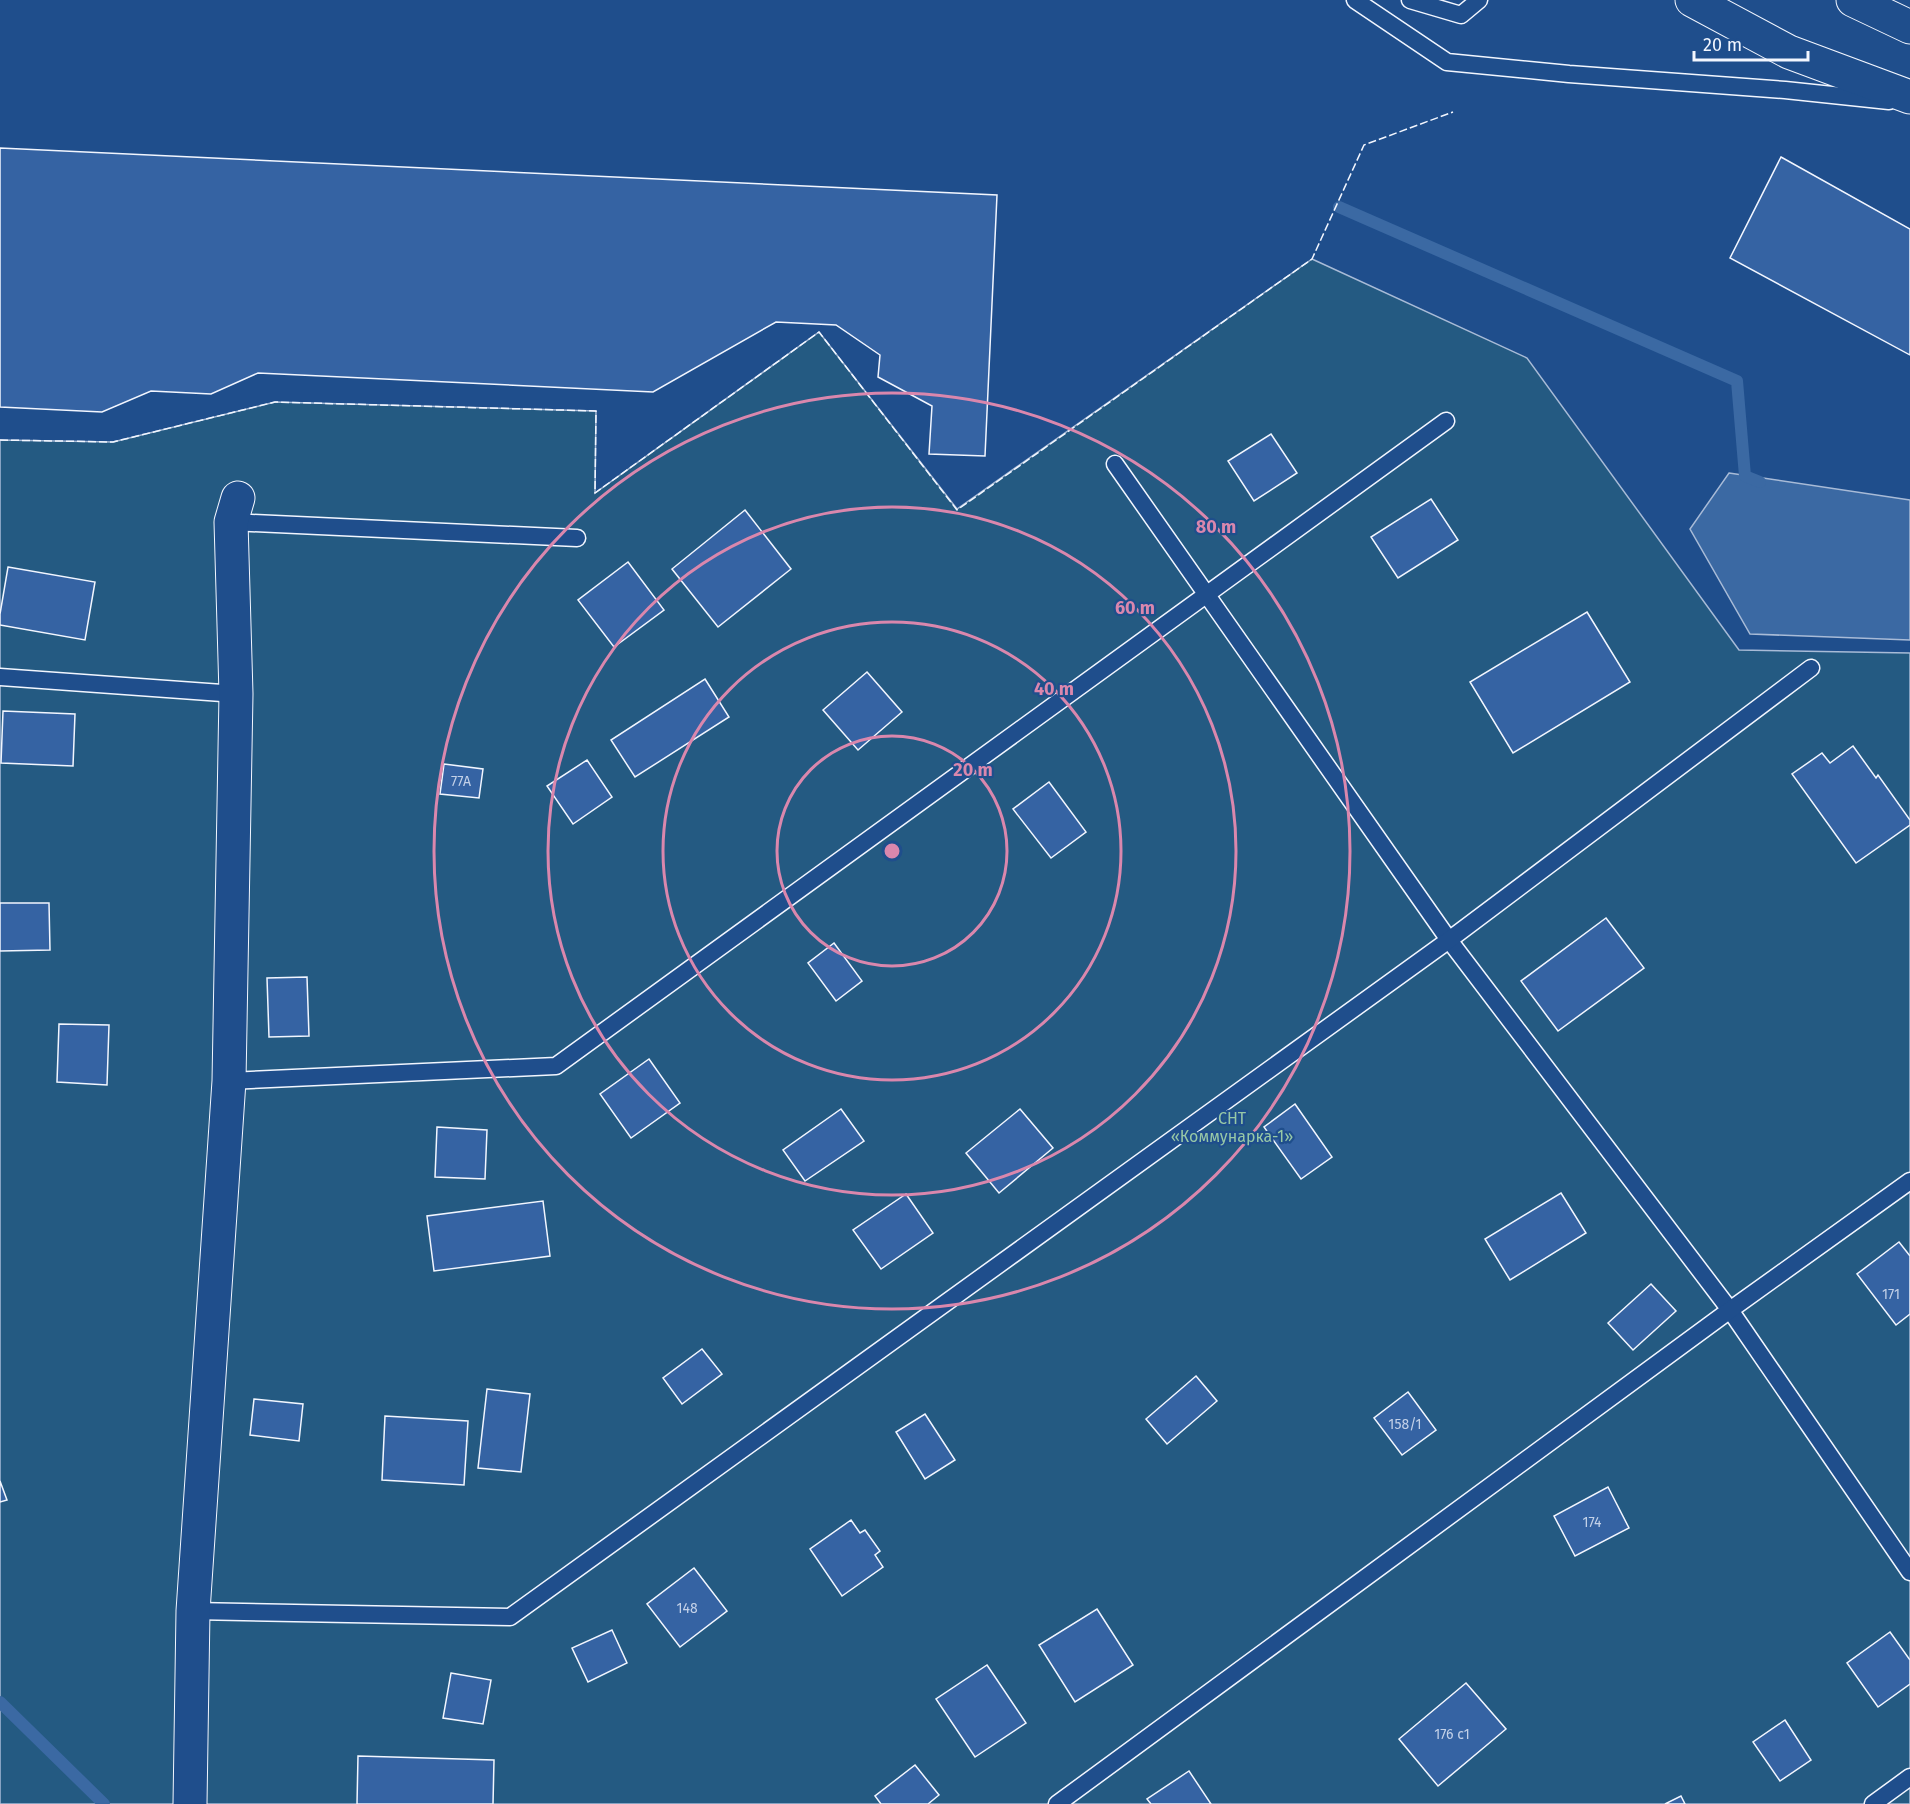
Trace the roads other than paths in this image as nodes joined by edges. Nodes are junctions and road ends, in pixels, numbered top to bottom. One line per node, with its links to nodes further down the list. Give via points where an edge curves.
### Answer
1 (1355, 0): 8 (lane, via 1447,62)
2 (1410, 0): 3 (lane, via 1461,15)
3 (1479, 0)
4 (1692, 0): 7 (street, via 1789,52)
5 (1853, 0): 6 (street)
6 (1910, 27)
7 (1910, 97)
8 (1910, 104)
9 (1446, 421): 13 (lane)
10 (1115, 464): 13 (lane)
11 (235, 510): 12 (lane); 16 (street)
12 (577, 538)
13 (1208, 594): 17 (lane); 18 (lane, via 556,1066)
14 (1811, 668): 17 (lane)
15 (0, 677): 16 (lane)
16 (236, 694): 18 (street)
17 (1449, 940): 20 (lane); 22 (lane, via 510,1617)
18 (229, 1081): 22 (street)
19 (1910, 1181): 20 (lane)
20 (1730, 1310): 21 (lane); 25 (lane)
21 (1910, 1572)
22 (193, 1611): 24 (street)
23 (1910, 1778): 26 (lane)
24 (190, 1804)
25 (1057, 1804)
26 (1873, 1804)

